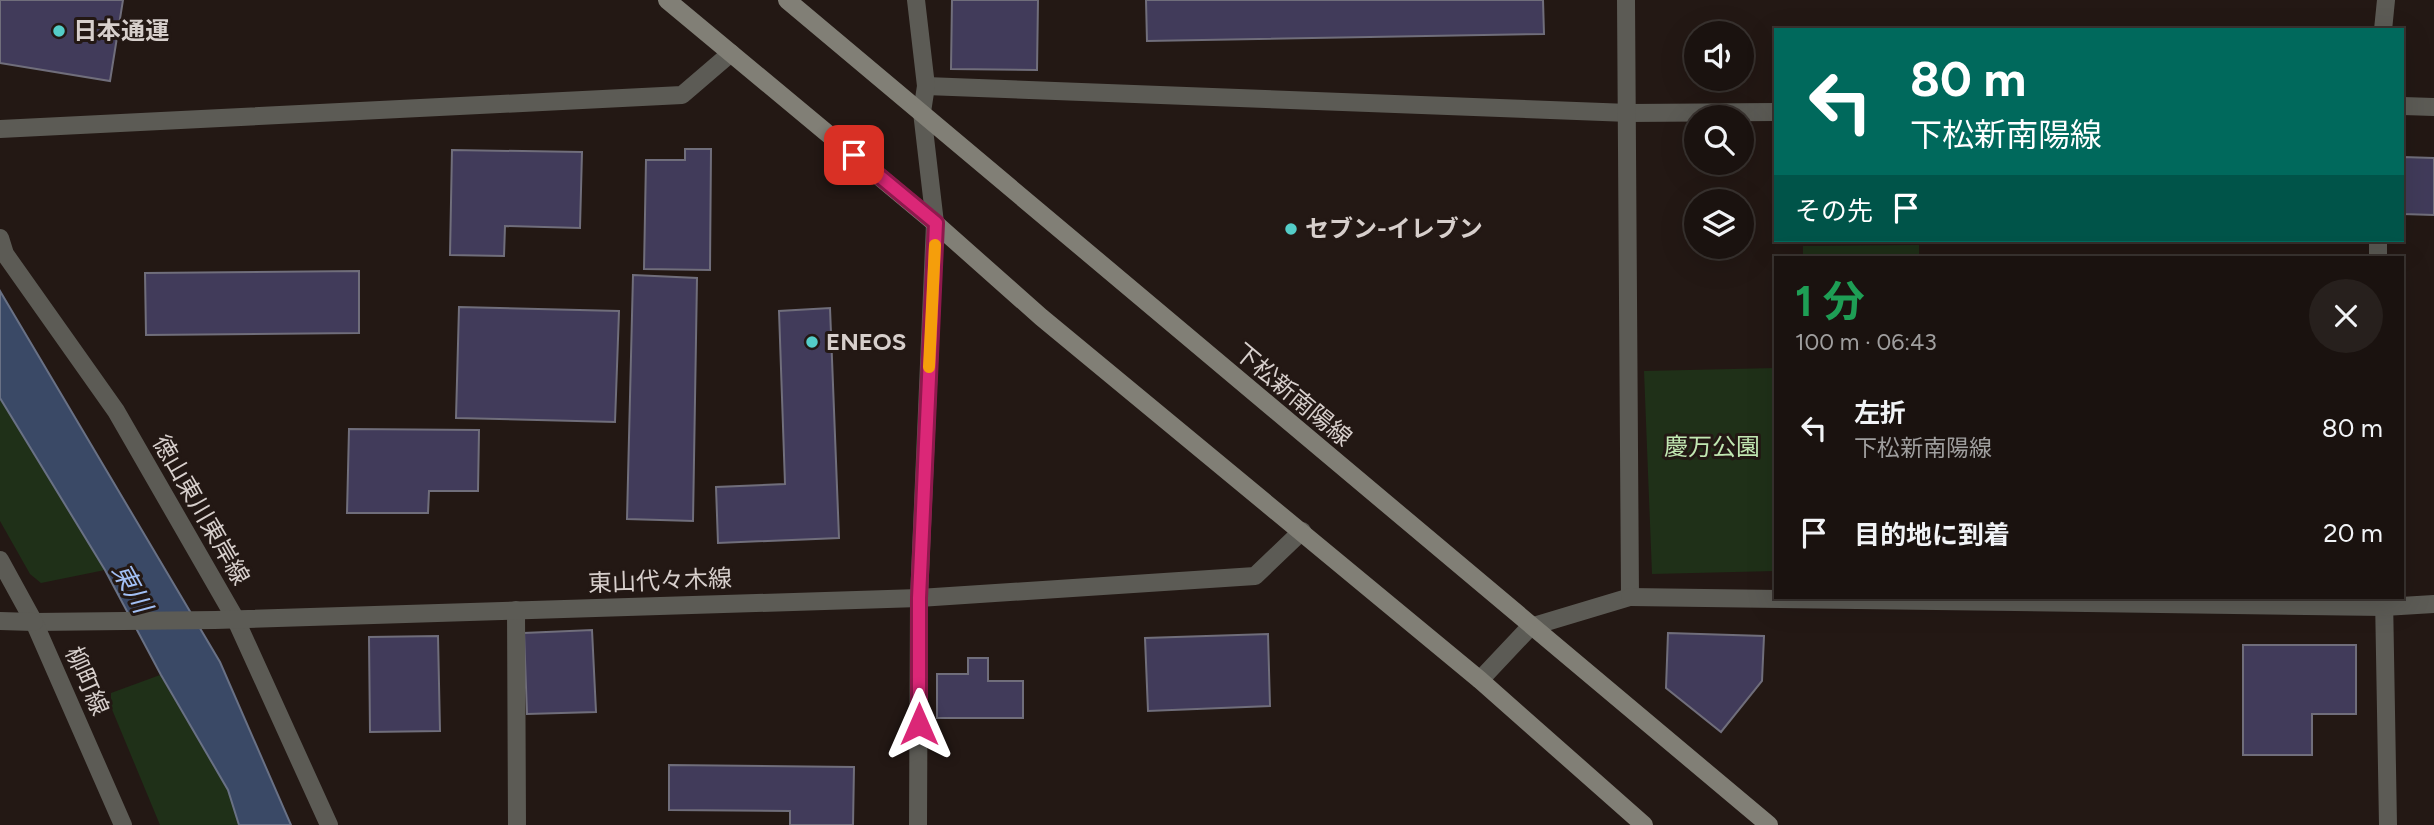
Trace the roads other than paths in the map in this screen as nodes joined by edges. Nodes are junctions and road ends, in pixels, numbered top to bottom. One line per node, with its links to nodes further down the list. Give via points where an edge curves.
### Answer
1 (667, 0): 7 (main road)
2 (787, 0): 11 (main road, 下松新南陽線)
3 (916, 0): 8 (street)
4 (1626, 0): 13 (street)
5 (2386, 0): 6 (street)
6 (2383, 28)
7 (731, 53): 14 (street, via 682,95); 15 (main road)
8 (926, 86): 11 (street); 13 (street)
9 (2404, 106): 10 (street)
10 (2434, 107)
11 (922, 112): 15 (street); 29 (main road, 下松新南陽線)
12 (1774, 112): 13 (street)
13 (1629, 113): 19 (street)
14 (0, 129)
15 (936, 223): 17 (main road, via 1041,317); 20 (street)
16 (0, 239): 26 (street, 徳山東川東岸線, via 5,254 116,411)
17 (1303, 531): 20 (street, 東山代々木線, via 1255,576); 30 (main road)
18 (0, 560): 28 (street, 柳町線)
19 (1630, 597): 21 (street); 29 (street)
20 (919, 598): 25 (street, 東山代々木線); 34 (street)
21 (1774, 598)
22 (1932, 599): 23 (street)
23 (2384, 602): 24 (street); 37 (street)
24 (2434, 604)
25 (516, 610): 26 (street, 東山代々木線); 33 (street)
26 (235, 618): 28 (street, 東山代々木線); 32 (street, 徳山東川東岸線)
27 (0, 621): 28 (street, 東山代々木線)
28 (34, 622): 31 (street, 柳町線)
29 (1530, 627): 30 (street); 36 (main road, 下松新南陽線)
30 (1480, 680): 35 (main road)
31 (123, 825)
32 (329, 825)
33 (517, 825)
34 (918, 825)
35 (1644, 825)
36 (1769, 825)
37 (2388, 825)

